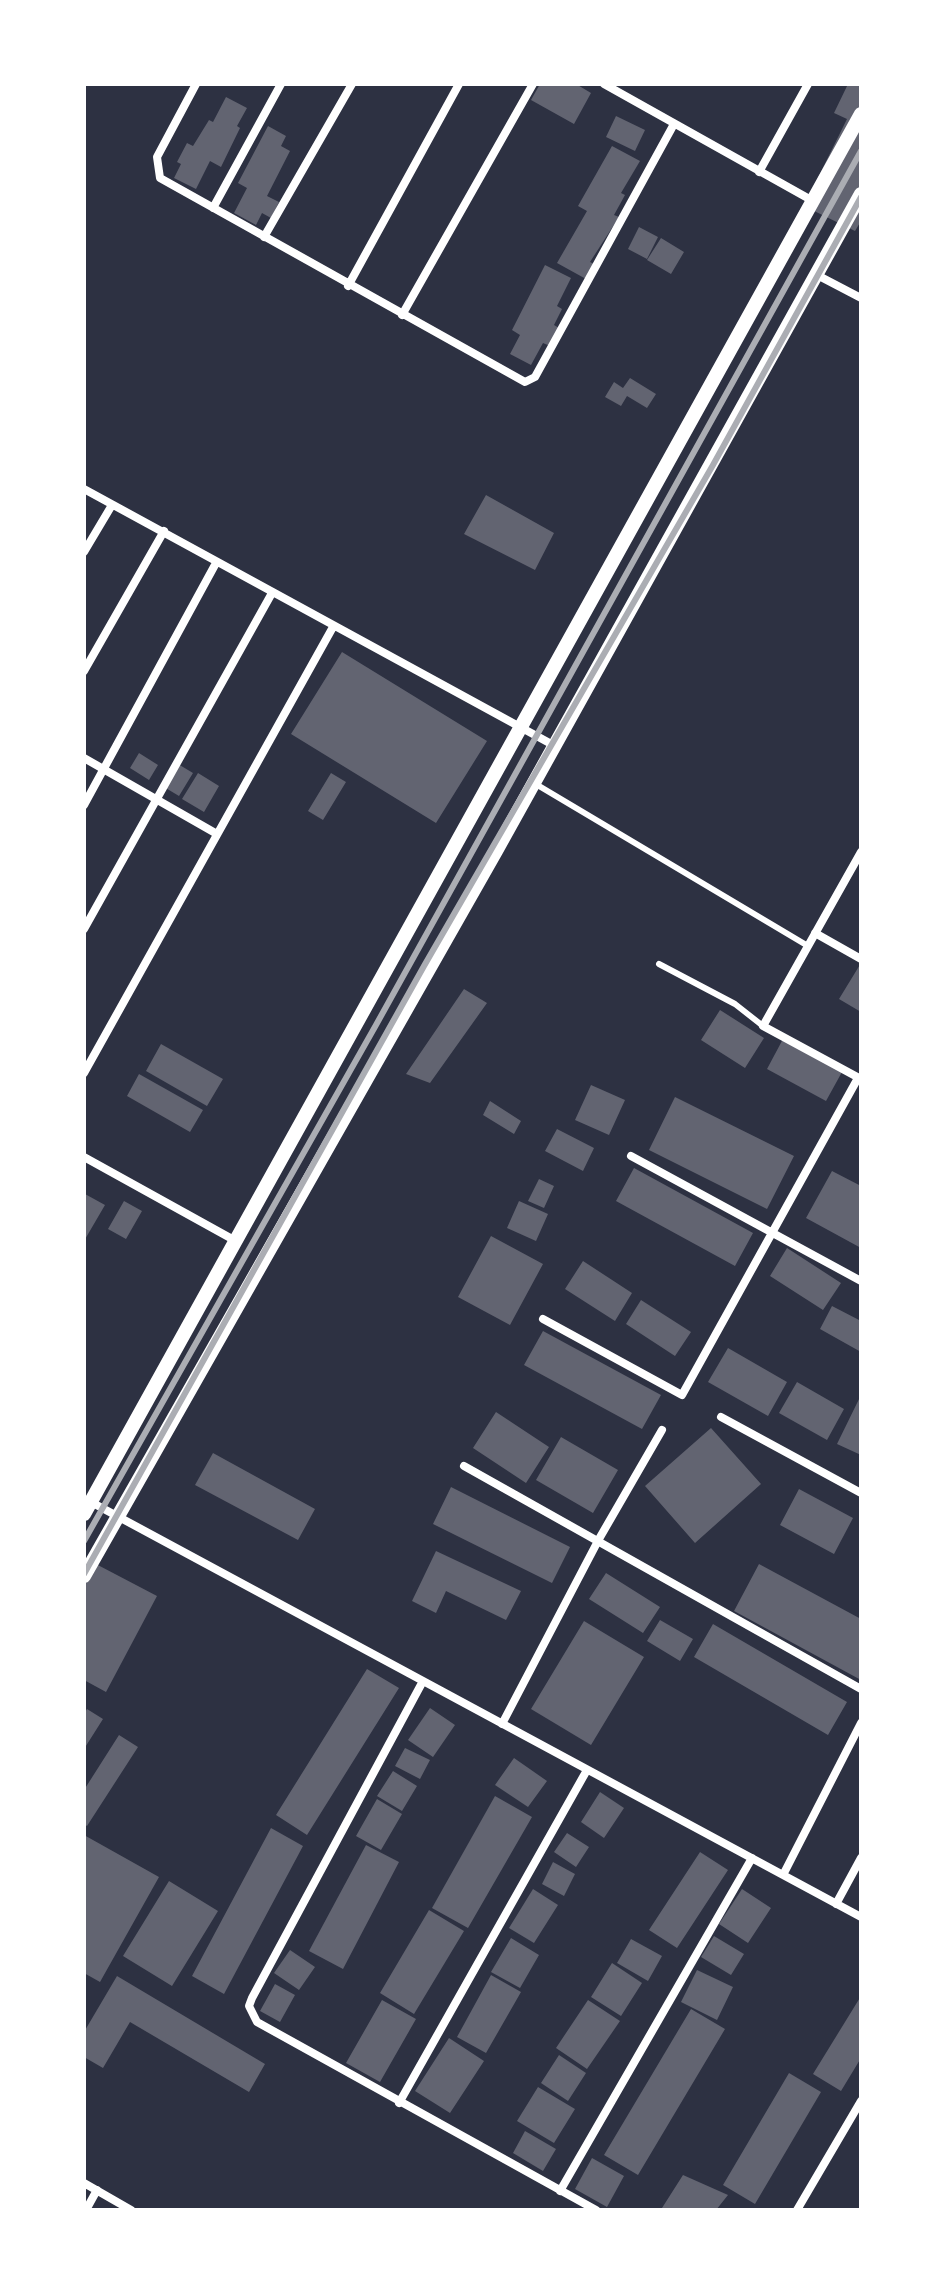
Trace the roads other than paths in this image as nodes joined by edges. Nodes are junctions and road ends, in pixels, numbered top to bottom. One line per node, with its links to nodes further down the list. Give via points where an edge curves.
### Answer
1 (196, 84): 15 (street, via 155,163 160,178)
2 (281, 84): 15 (street)
3 (352, 84): 16 (street)
4 (459, 84): 18 (street)
5 (533, 84): 20 (street)
6 (604, 84): 9 (street)
7 (631, 84): 9 (street)
8 (808, 84): 12 (street)
9 (625, 96): 11 (street)
10 (861, 114): 14 (street)
11 (674, 124): 12 (street); 20 (street, via 529,381 519,381)
12 (759, 172): 14 (street)
13 (861, 194): 17 (street)
14 (813, 201): 29 (street)
15 (213, 208): 16 (street)
16 (264, 237): 18 (street)
17 (817, 275): 19 (street); 30 (street)
18 (348, 286): 20 (street)
19 (861, 298)
20 (402, 315)
21 (84, 489): 22 (street)
22 (112, 505): 23 (street); 24 (street)
23 (164, 531): 25 (street); 28 (street)
24 (84, 552)
25 (216, 563): 26 (street); 32 (street)
26 (272, 593): 27 (street); 34 (street)
27 (333, 627): 29 (street); 36 (street)
28 (84, 671)
29 (521, 731): 30 (street); 51 (street)
30 (555, 746): 33 (street)
31 (84, 758): 32 (street)
32 (104, 770): 34 (street); 35 (street)
33 (534, 783): 42 (lane); 59 (street)
34 (156, 799): 36 (street); 40 (street)
35 (84, 805)
36 (217, 834): 46 (street)
37 (861, 852): 38 (street)
38 (852, 869): 39 (street); 41 (street)
39 (861, 874)
40 (84, 929)
41 (815, 933): 42 (street); 43 (street)
42 (808, 946): 45 (street)
43 (861, 959)
44 (659, 964): 45 (lane, via 735,1004)
45 (763, 1026): 47 (street)
46 (84, 1073)
47 (860, 1079): 50 (street)
48 (631, 1156): 50 (street)
49 (84, 1157): 51 (street)
50 (771, 1234): 52 (street); 53 (street, via 682,1395)
51 (234, 1240): 58 (street)
52 (861, 1281)
53 (543, 1319)
54 (721, 1417): 57 (street)
55 (662, 1430): 60 (street)
56 (464, 1466): 60 (street)
57 (861, 1493)
58 (87, 1508): 59 (street)
59 (118, 1516): 61 (street); 62 (street)
60 (599, 1539): 63 (street); 65 (street)
61 (84, 1576)
62 (423, 1681): 65 (street); 73 (street, via 249,2006 257,2022)
63 (861, 1689)
64 (861, 1723): 69 (street)
65 (502, 1724): 66 (street)
66 (587, 1770): 67 (street); 73 (street)
67 (752, 1858): 69 (street); 76 (street)
68 (861, 1858): 70 (street)
69 (783, 1875): 70 (street)
70 (836, 1904): 71 (street)
71 (861, 1917)
72 (861, 2101): 80 (street)
73 (399, 2103): 76 (street)
74 (84, 2183): 75 (street)
75 (97, 2190): 77 (street); 78 (street)
76 (560, 2191): 79 (street)
77 (86, 2210)
78 (131, 2210)
79 (596, 2210)
80 (797, 2210)

